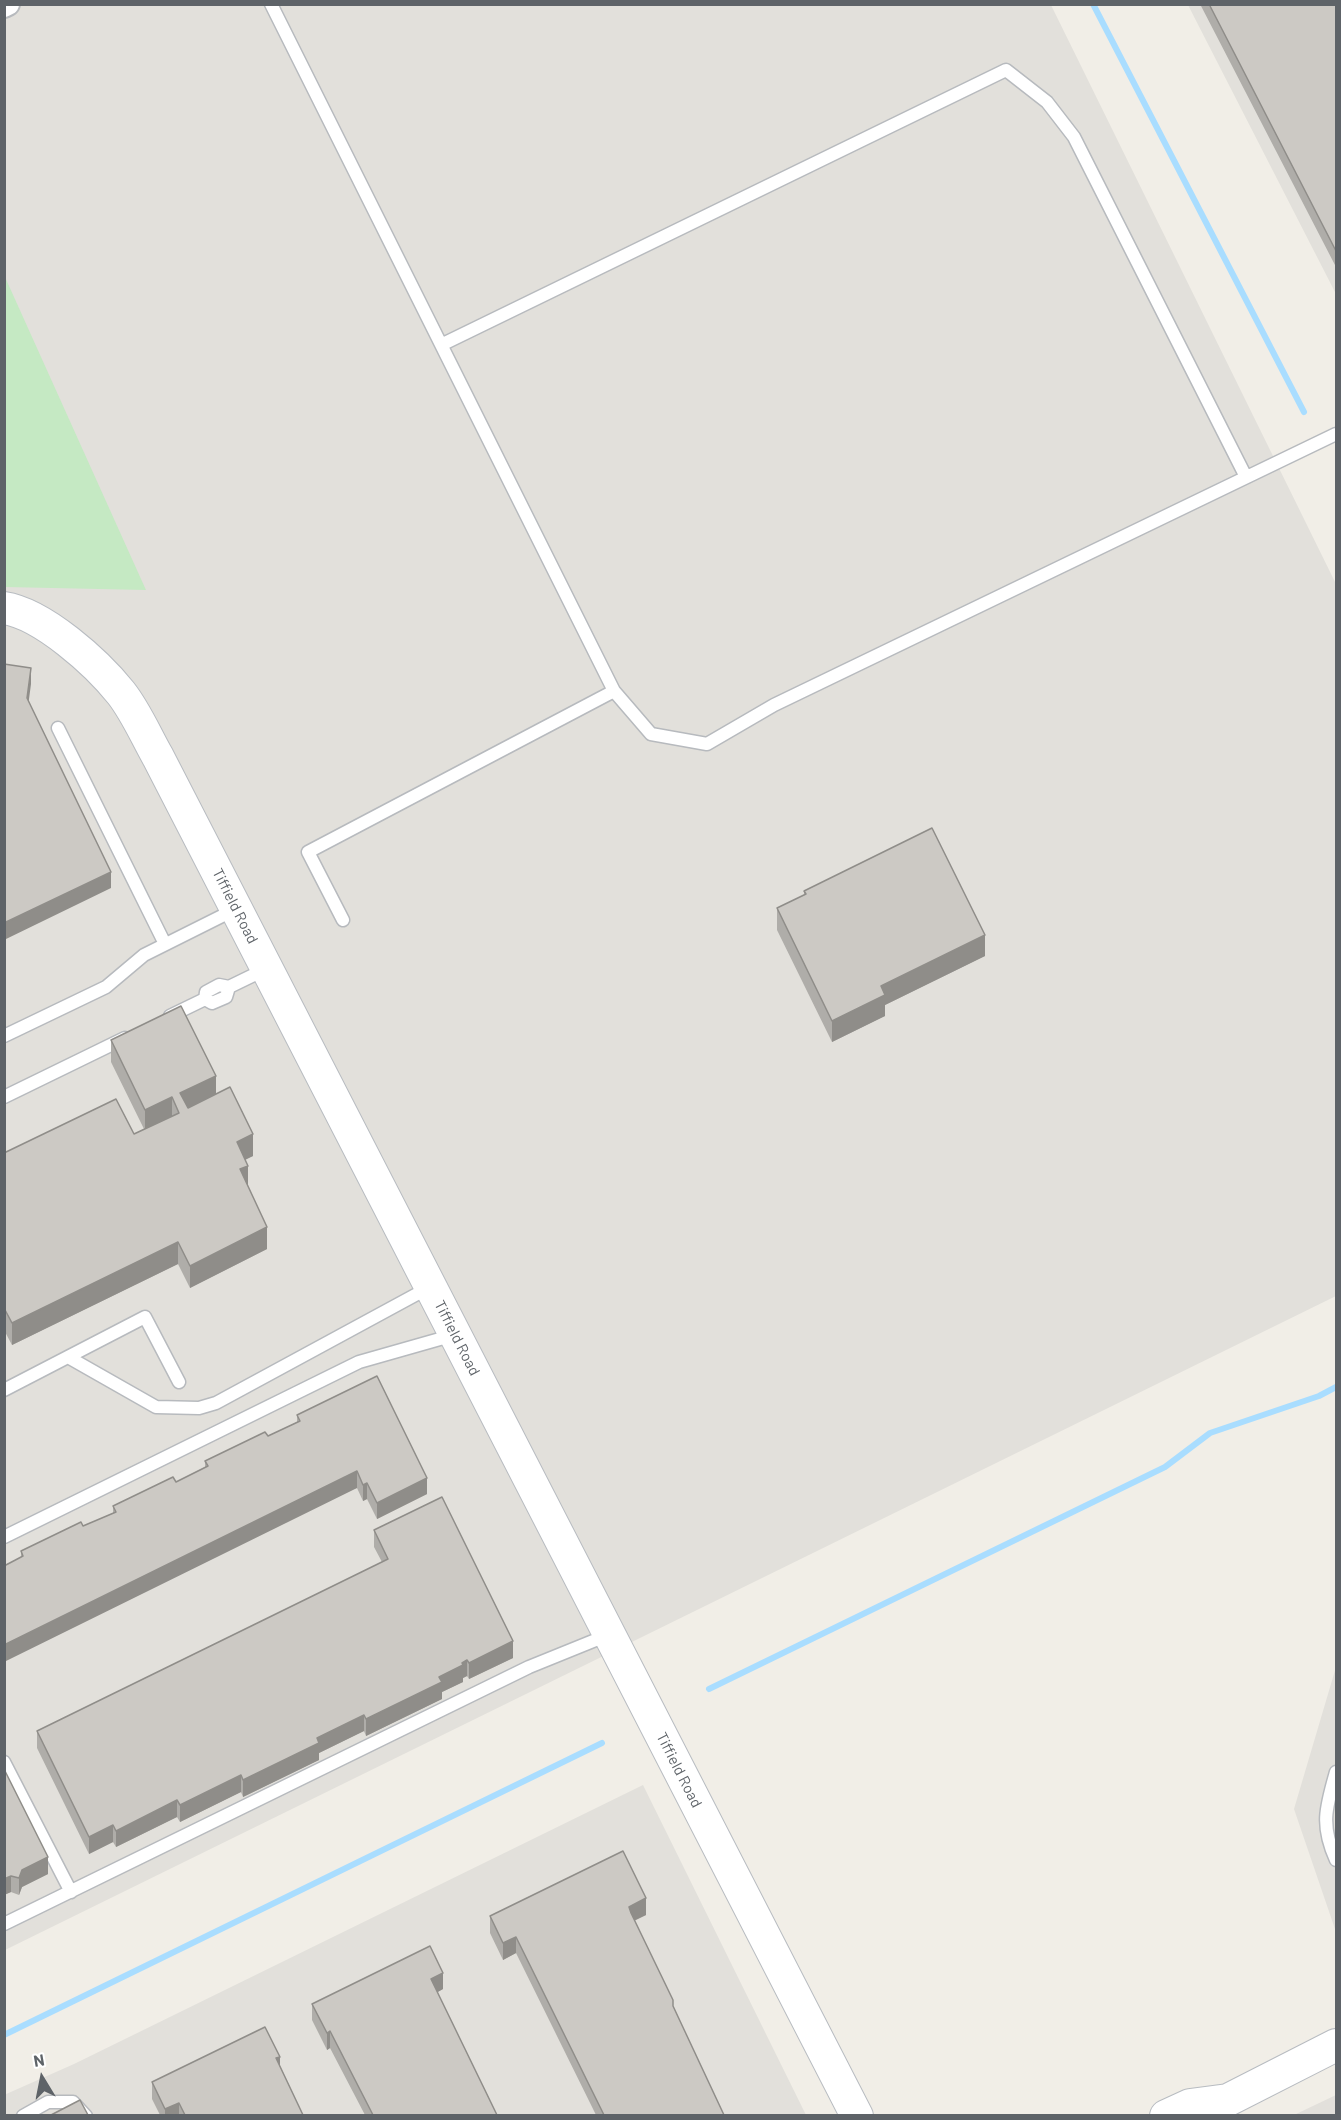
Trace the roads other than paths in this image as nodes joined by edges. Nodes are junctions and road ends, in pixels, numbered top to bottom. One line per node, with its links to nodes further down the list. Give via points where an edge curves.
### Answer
1 (271, 4): 2 (lane)
2 (443, 344): 4 (lane, via 1006,70 1047,102 1074,137); 6 (lane)
3 (1336, 434): 4 (lane)
4 (1246, 477): 6 (lane, via 774,705 707,744 651,734)
5 (4, 608): 8 (street, Tiffield Road, via 18,610 72,644 121,693)
6 (614, 691): 9 (lane, via 308,852)
7 (57, 728): 10 (lane)
8 (236, 909): 10 (lane); 11 (street, Tiffield Road)
9 (343, 920)
10 (165, 944): 14 (lane, via 144,955 106,987)
11 (267, 968): 12 (lane, via 229,987 226,997 212,1003 205,999); 16 (street, Tiffield Road)
12 (160, 1021)
13 (140, 1031): 15 (lane)
14 (4, 1036)
15 (4, 1097)
16 (431, 1287): 17 (street, Tiffield Road); 18 (lane, via 231,1395 199,1408 156,1407)
17 (455, 1335): 21 (lane, via 359,1362); 22 (street, Tiffield Road)
18 (68, 1357): 19 (lane, via 146,1317); 20 (lane)
19 (179, 1382)
20 (4, 1390)
21 (4, 1537)
22 (609, 1635): 26 (lane, via 529,1667); 32 (street, Tiffield Road)
23 (4, 1762): 26 (lane)
24 (1336, 1772): 25 (lane, via 1324,1826)
25 (1336, 1860)
26 (70, 1892): 27 (lane)
27 (4, 1924)
28 (1336, 2046): 29 (street)
29 (1223, 2108): 33 (street, via 1190,2105)
30 (23, 2115): 31 (lane, via 48,2102 73,2102)
31 (86, 2115)
32 (857, 2115)
33 (1166, 2115)

